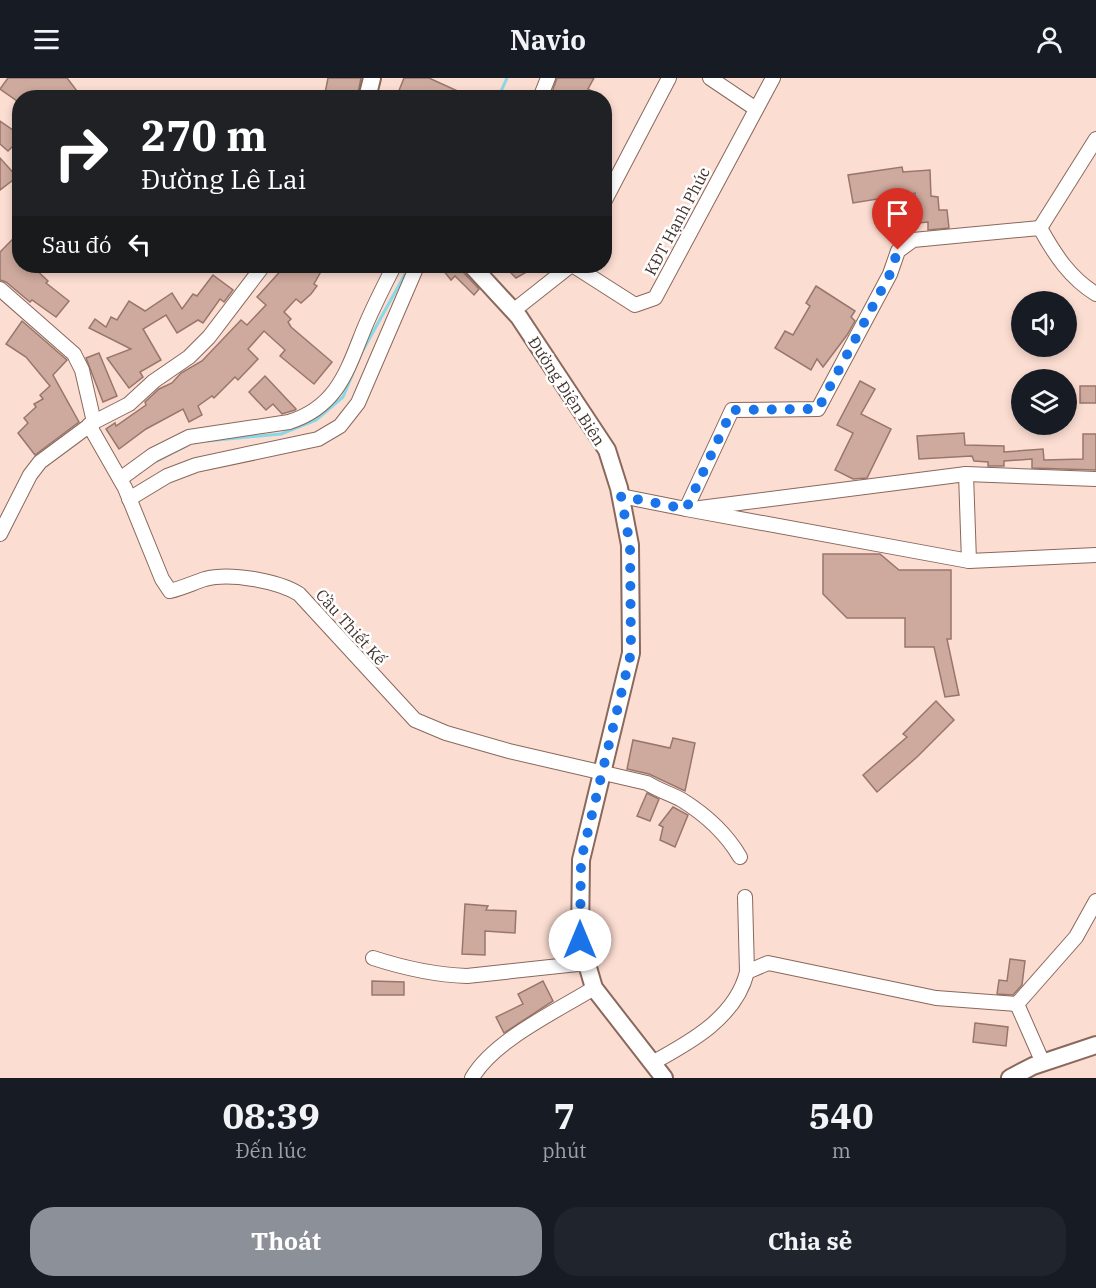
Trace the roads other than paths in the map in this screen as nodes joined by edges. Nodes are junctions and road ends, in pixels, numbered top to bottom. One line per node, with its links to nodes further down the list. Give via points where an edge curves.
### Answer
1 (669, 78): 6 (street)
2 (710, 78): 4 (street)
3 (773, 78): 4 (street, KĐT Hạnh Phúc)
4 (756, 109): 13 (street, KĐT Hạnh Phúc, via 655,298 635,305)
5 (1096, 139): 7 (street)
6 (612, 187)
7 (1040, 228): 15 (street, via 1057,258); 23 (street, via 913,240 898,250 890,274 818,409 732,410)
8 (258, 273): 17 (street, via 189,357 129,404)
9 (391, 273): 19 (street, via 350,366 324,404 289,422 189,437 153,455)
10 (414, 273): 22 (street, via 358,403 340,426 304,443 196,465 167,476)
11 (478, 273): 16 (main road, Đường Điện Biên)
12 (563, 273): 16 (street, KĐT Hạnh Phúc)
13 (583, 273)
14 (0, 290): 17 (street, Cầu Thiết Kế, via 74,354 82,370)
15 (1096, 294)
16 (513, 311): 21 (main road, Đường Điện Biên, via 607,450)
17 (92, 423): 19 (street, Cầu Thiết Kế); 24 (street, via 40,462)
18 (966, 474): 20 (street); 23 (street); 26 (street)
19 (120, 479): 22 (street, Cầu Thiết Kế)
20 (1096, 479)
21 (621, 496): 23 (street); 27 (main road, Đường Điện Biên, via 630,545 631,653)
22 (129, 499): 27 (street, Cầu Thiết Kế, via 170,591 227,576 281,584 299,594 415,720 467,739)
23 (686, 509): 26 (street)
24 (0, 534)
25 (1096, 555): 26 (street)
26 (969, 561)
27 (602, 774): 28 (street, via 647,783 680,799 711,819); 32 (main road, Đường Điện Biên, via 581,860 580,940)
28 (740, 857)
29 (745, 897): 33 (street)
30 (1096, 901): 35 (street, via 1076,937)
31 (373, 958): 32 (street, via 449,976)
32 (587, 963): 34 (main road, Đường Điện Biên)
33 (747, 972): 35 (street, via 768,963 936,998); 37 (street, via 736,1001 720,1017 686,1044)
34 (594, 988): 37 (main road, Đường Điện Biên); 39 (street, via 505,1043)
35 (1017, 1004): 38 (street)
36 (1096, 1045): 38 (main road)
37 (652, 1063): 40 (main road, Đường Điện Biên)
38 (1043, 1063): 41 (main road)
39 (472, 1078)
40 (664, 1078)
41 (1010, 1078)

